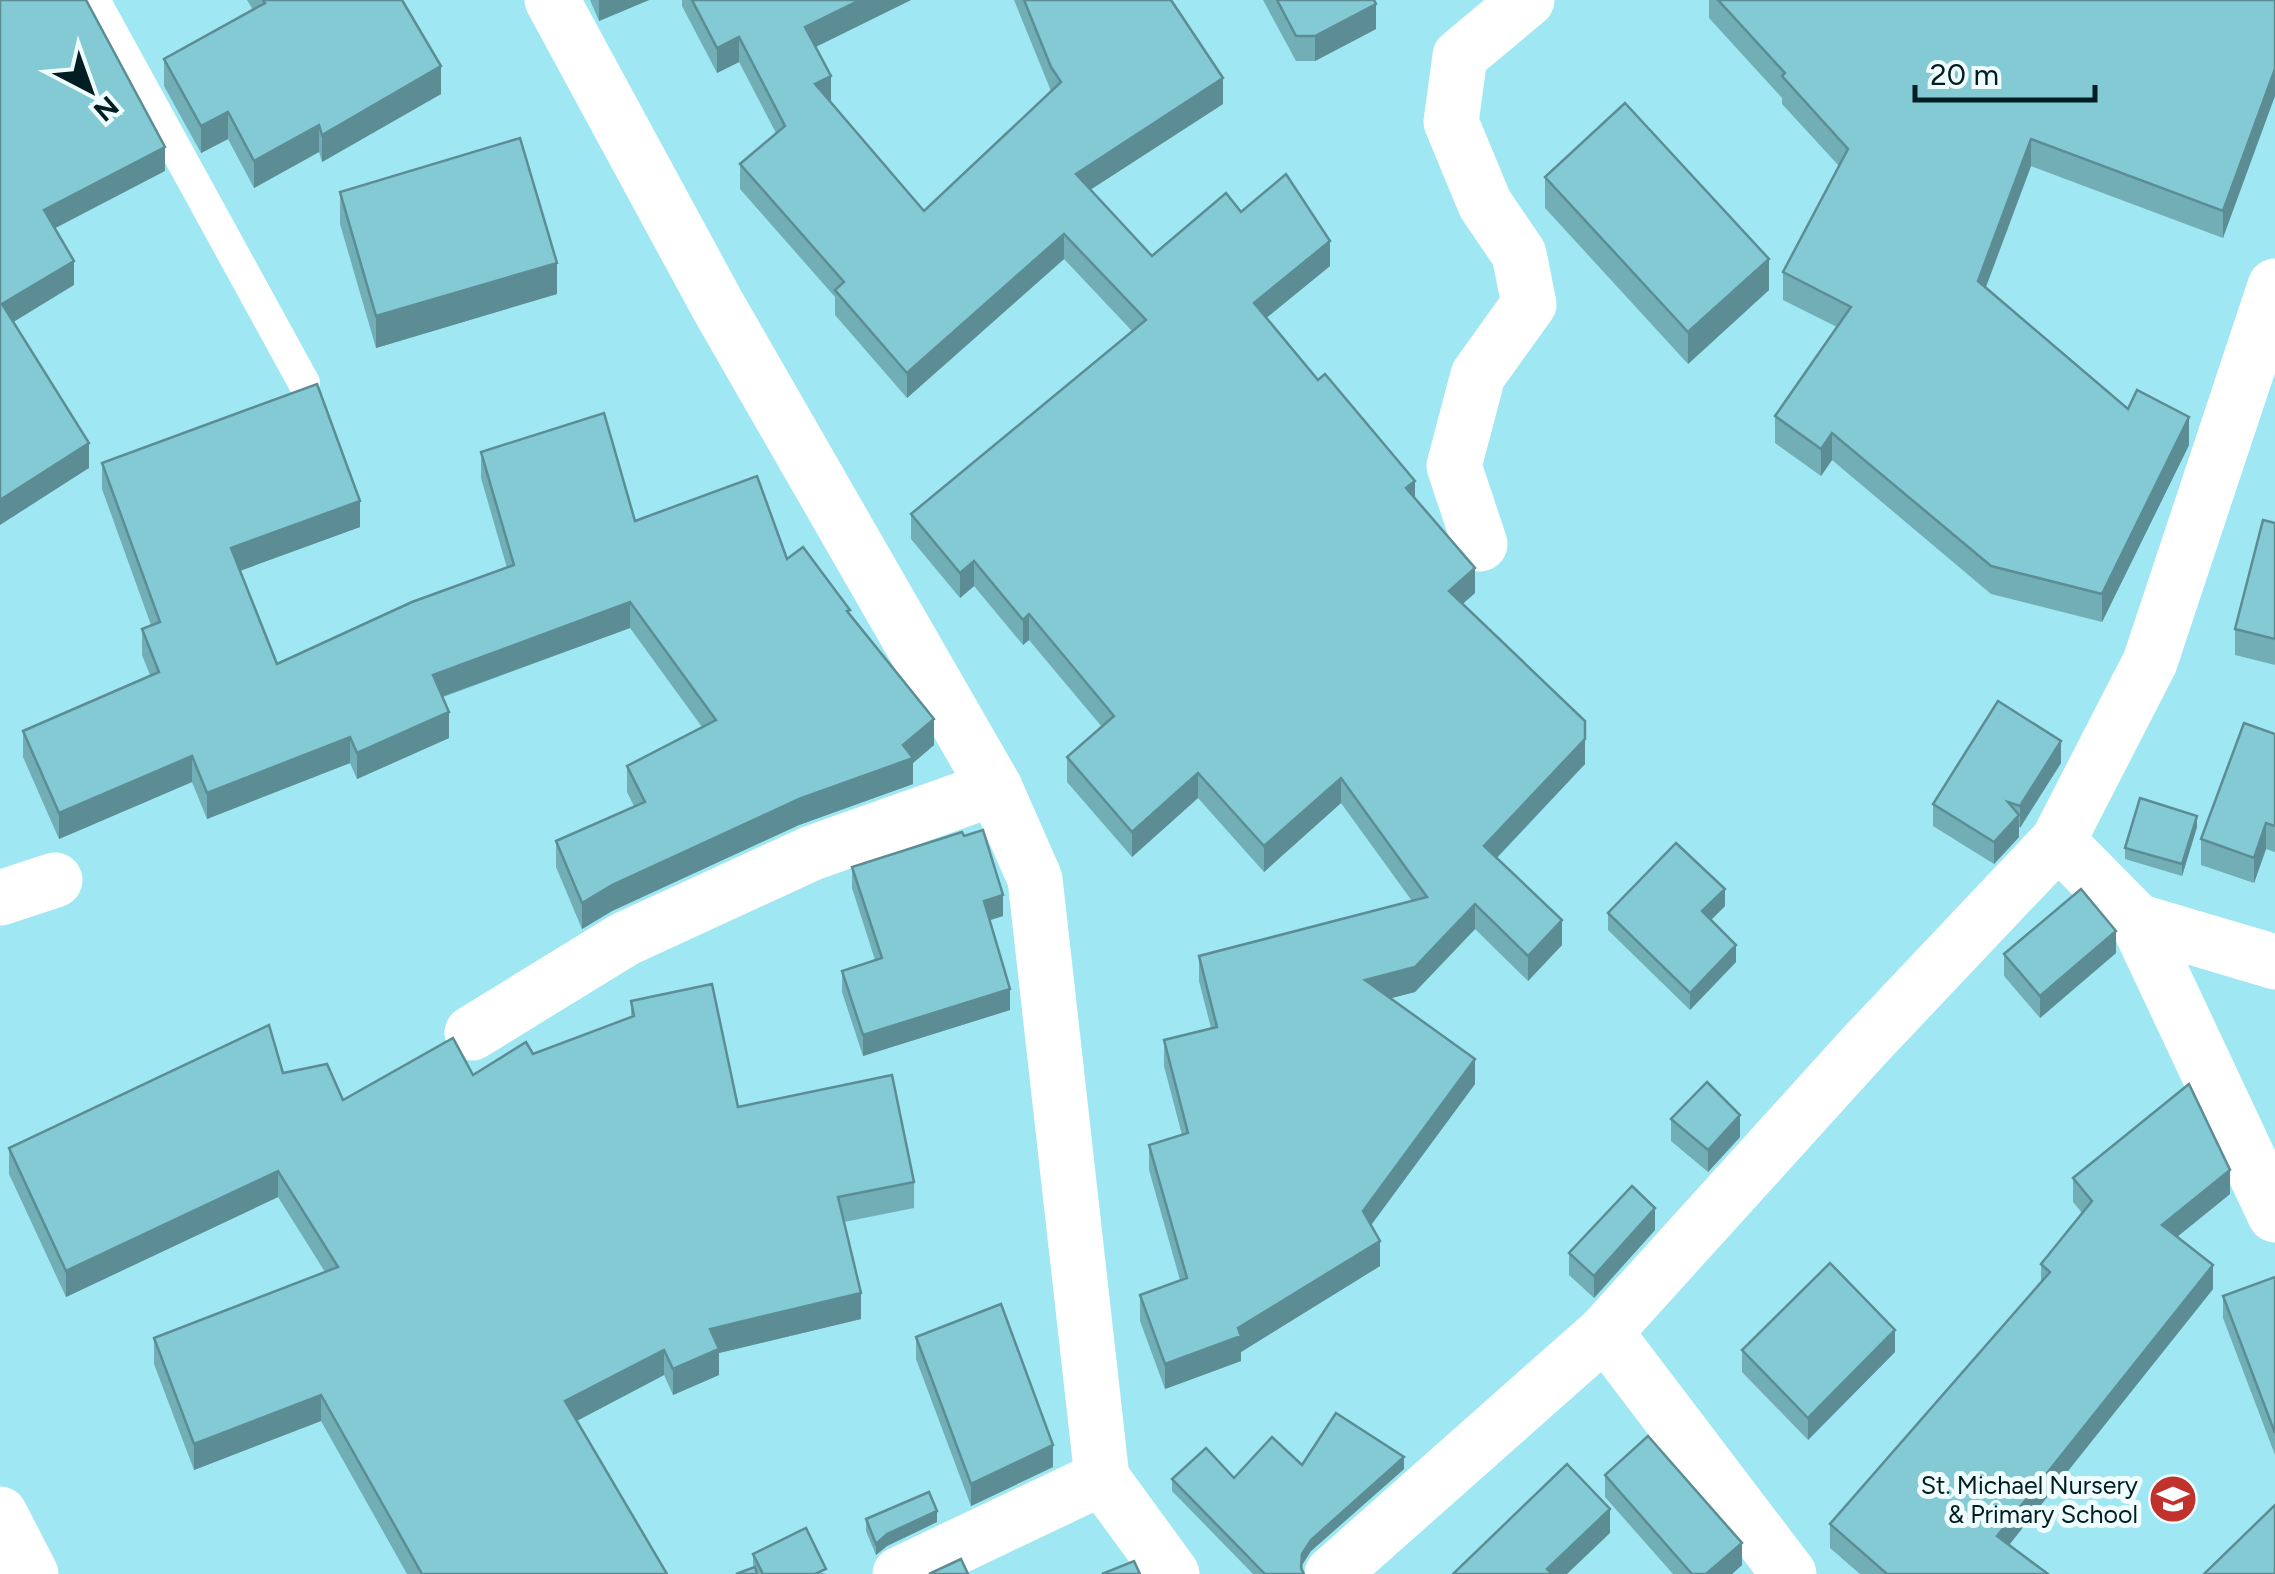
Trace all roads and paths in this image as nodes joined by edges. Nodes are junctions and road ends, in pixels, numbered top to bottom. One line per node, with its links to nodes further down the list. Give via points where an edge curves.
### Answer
1 (94, 0): 5 (lane)
2 (552, 0): 7 (street)
3 (1527, 0): 6 (street, via 1460,56 1451,122 1484,204 1518,254 1529,304 1478,374 1454,466)
4 (2275, 286): 8 (street, via 2150,662)
5 (304, 383)
6 (1480, 544)
7 (994, 788): 13 (street, via 812,854 625,940); 16 (street, via 1035,879)
8 (2058, 841): 11 (street); 15 (street)
9 (54, 880): 10 (street)
10 (0, 898)
11 (2137, 920): 12 (street); 14 (street)
12 (2275, 962)
13 (472, 1034)
14 (2275, 1215)
15 (1605, 1332): 21 (street); 22 (street)
16 (1102, 1478): 19 (street); 20 (street)
17 (0, 1514): 18 (street)
18 (31, 1574)
19 (900, 1574)
20 (1172, 1574)
21 (1332, 1574)
22 (1789, 1574)

